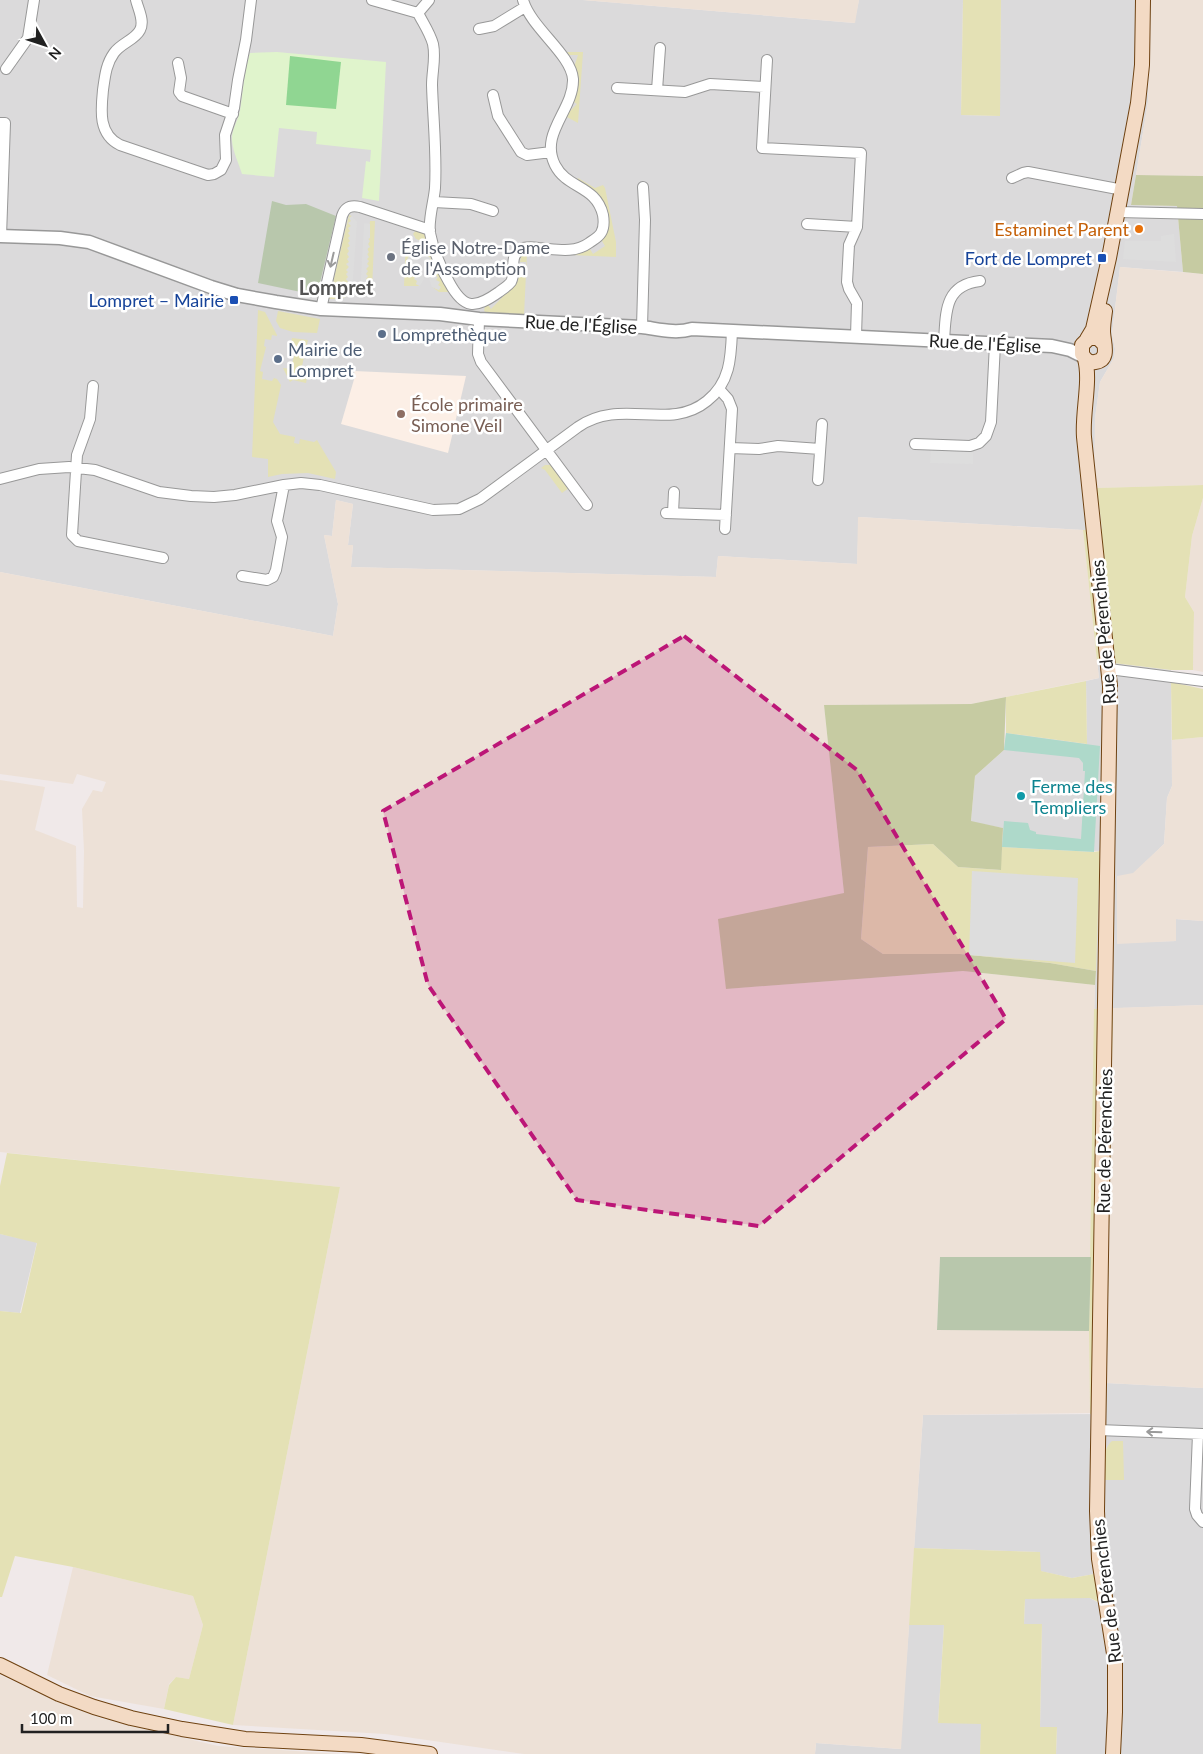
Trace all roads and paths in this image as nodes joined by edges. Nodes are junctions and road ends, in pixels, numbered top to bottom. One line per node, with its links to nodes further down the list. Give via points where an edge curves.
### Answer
1 (34, 0): 13 (street, via 28,38)
2 (136, 0): 18 (street, via 141,28 120,46 105,75 101,119 106,133 125,148 210,174 218,172 225,163 224,135)
3 (251, 0): 18 (street)
4 (372, 0): 8 (street)
5 (429, 0): 8 (street)
6 (1143, 0): 23 (main road, via 1140,94)
7 (524, 3): 9 (street, via 494,26); 20 (street, via 543,34 565,59 572,75 572,89 552,136)
8 (418, 13): 24 (street, via 429,33 434,53)
9 (479, 29)
10 (660, 48): 16 (street)
11 (767, 60): 14 (street)
12 (178, 64): 18 (street, via 182,96)
13 (6, 69)
14 (765, 87): 16 (street, via 710,84 688,92); 29 (street, via 762,148 861,153)
15 (617, 88): 16 (street)
16 (658, 90)
17 (492, 95): 20 (street, via 498,116 521,152 527,155)
18 (233, 114)
19 (0, 123): 31 (street, via 5,123)
20 (551, 152): 34 (street, via 563,175 591,193 596,200 604,218 601,233 576,250 522,249 513,260 513,276 508,285)
21 (1012, 178): 23 (street, via 1028,172)
22 (643, 187): 37 (street)
23 (1123, 190): 26 (main road)
24 (434, 202): 25 (street, via 471,204); 30 (street)
25 (494, 210)
26 (1118, 212): 27 (street); 32 (main road)
27 (1203, 214)
28 (807, 224): 29 (street)
29 (857, 226): 39 (street, via 849,245 847,282 857,303)
30 (430, 230): 34 (street, via 432,242 457,296 466,303); 35 (street, one-way to 35, via 355,206 348,207 343,212)
31 (0, 236): 35 (street, Rue de l'Église, via 89,242 211,288)
32 (1109, 258): 40 (main road, via 1094,325); 44 (main road)
33 (980, 282): 41 (street, via 965,285 951,296 946,310)
34 (478, 304): 36 (street)
35 (321, 309): 36 (street, Rue de l'Église, via 440,314)
36 (478, 319): 37 (street, Rue de l'Église); 52 (street, via 481,362)
37 (642, 327): 38 (street, Rue de l'Église)
38 (732, 331): 39 (street, Rue de l'Église); 47 (street, via 730,362)
39 (856, 336): 41 (street, Rue de l'Église)
40 (1085, 340): 43 (street, Rue de l'Église); 44 (main road, via 1096,338); 45 (main road, via 1081,348)
41 (944, 341): 42 (street, Rue de l'Église)
42 (995, 344): 43 (street, Rue de l'Église); 49 (street, via 991,422 986,436 970,446)
43 (1052, 346): 45 (street, Rue de l'Église, via 1070,350)
44 (1104, 349): 45 (main road, via 1101,359 1095,362); 53 (main road, via 1095,384)
45 (1084, 358): 53 (main road, via 1087,372 1083,429)
46 (93, 386): 54 (street, via 90,420 79,448)
47 (718, 389): 50 (street, via 732,406); 52 (street, via 706,403 688,413 605,415 584,423)
48 (822, 424): 51 (street)
49 (915, 444)
50 (730, 448): 51 (street, via 778,446); 60 (street)
51 (820, 449): 56 (street)
52 (547, 450): 57 (street, via 480,499 452,510 413,507 313,484); 59 (street)
53 (1087, 457): 64 (main road, Rue de Pérenchies)
54 (77, 468): 55 (street, via 39,469); 57 (street, via 102,472 159,492 191,496 235,495); 62 (street, via 73,537 78,541)
55 (0, 478)
56 (818, 480)
57 (284, 485): 63 (street, via 278,516 282,537 275,573 267,580)
58 (674, 492): 60 (street, via 669,513)
59 (587, 505)
60 (726, 515): 61 (street)
61 (726, 529)
62 (163, 558)
63 (242, 576)
64 (1109, 669): 65 (street); 66 (main road, Rue de Pérenchies)
65 (1203, 681)
66 (1098, 1430): 67 (street, one-way to 66); 71 (main road, Rue de Pérenchies, via 1098,1549 1115,1668)
67 (1201, 1434): 68 (street, via 1195,1508)
68 (1203, 1522)
69 (0, 1665): 70 (main road, via 78,1701 174,1728 245,1739 361,1745)
70 (430, 1754)
71 (1113, 1754)

